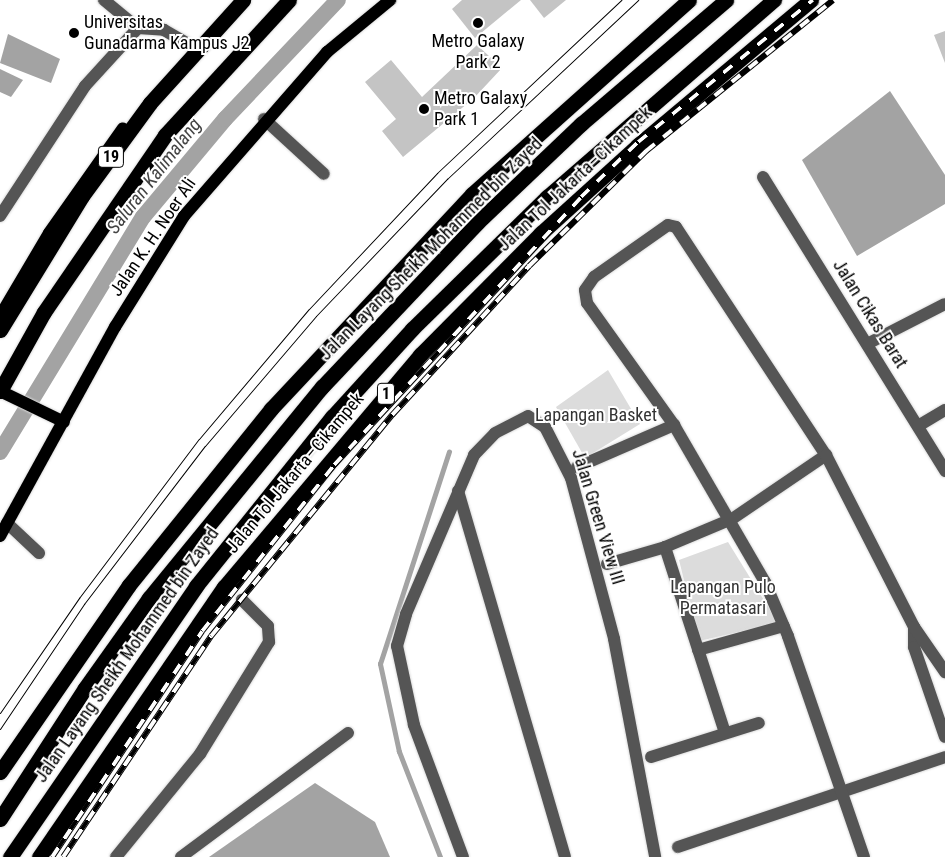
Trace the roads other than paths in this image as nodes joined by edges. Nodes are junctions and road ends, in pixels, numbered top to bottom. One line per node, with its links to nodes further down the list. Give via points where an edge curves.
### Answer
1 (104, 0): 10 (street)
2 (238, 0): 11 (main road)
3 (243, 0): 18 (highway, 19, via 145,110 82,196)
4 (289, 0): 20 (highway, 19, via 164,136 44,312)
5 (390, 0): 12 (main road, Jalan K. H. Noer Ali, via 327,52)
6 (689, 0): 46 (highway, via 472,194 271,409 129,585)
7 (726, 0): 48 (highway, Jalan Layang Sheikh Mohammed bin Zayed, via 581,124 484,216 322,387 149,598)
8 (774, 0): 50 (highway, Jalan Layang Sheikh Mohammed bin Zayed / 1, via 547,196 412,329 332,417 190,594)
9 (811, 0): 51 (highway, Jalan Tol Jakarta–Cikampek / 1, via 638,145 541,234 420,355 224,587)
10 (138, 28): 11 (street, via 164,30); 15 (street, via 85,86)
11 (192, 46): 17 (main road, via 103,153)
12 (264, 119): 13 (street); 22 (main road, Jalan K. H. Noer Ali, via 162,248)
13 (324, 174)
14 (763, 177): 19 (street, Jalan Cikas Barat)
15 (0, 216)
16 (945, 304): 19 (street)
17 (0, 316)
18 (0, 330)
19 (869, 343): 24 (street, Jalan Cikas Barat)
20 (0, 391): 22 (main road)
21 (945, 410): 24 (street)
22 (58, 419): 30 (main road, Jalan K. H. Noer Ali)
23 (674, 425): 25 (street, via 585,296 594,277 670,224 679,230); 26 (street); 29 (street)
24 (918, 426): 27 (street, Jalan Cikas Barat)
25 (826, 455): 29 (street); 37 (street)
26 (577, 467)
27 (945, 471)
28 (458, 491): 54 (street, via 406,614 398,646 414,725); 55 (street); 56 (street, Jalan Green View III, via 480,447 519,419 536,418 558,447 571,478 614,639)
29 (732, 519): 32 (street); 36 (street)
30 (7, 523): 31 (main road, Jalan K. H. Noer Ali); 33 (street)
31 (0, 536)
32 (665, 547): 34 (street); 38 (street)
33 (39, 553)
34 (607, 564)
35 (242, 600): 52 (street, via 268,626 269,642 200,754)
36 (784, 626): 38 (street); 47 (street)
37 (914, 627): 39 (street); 43 (street, via 914,647)
38 (698, 650): 41 (street)
39 (945, 672)
40 (759, 723): 41 (street)
41 (725, 733): 44 (street)
42 (348, 734): 53 (street)
43 (945, 737)
44 (651, 757)
45 (945, 757): 47 (street)
46 (0, 772)
47 (843, 790): 49 (street); 57 (street)
48 (0, 819)
49 (678, 848)
50 (10, 857)
51 (39, 857)
52 (116, 857)
53 (181, 857)
54 (463, 857)
55 (565, 857)
56 (655, 857)
57 (864, 857)

